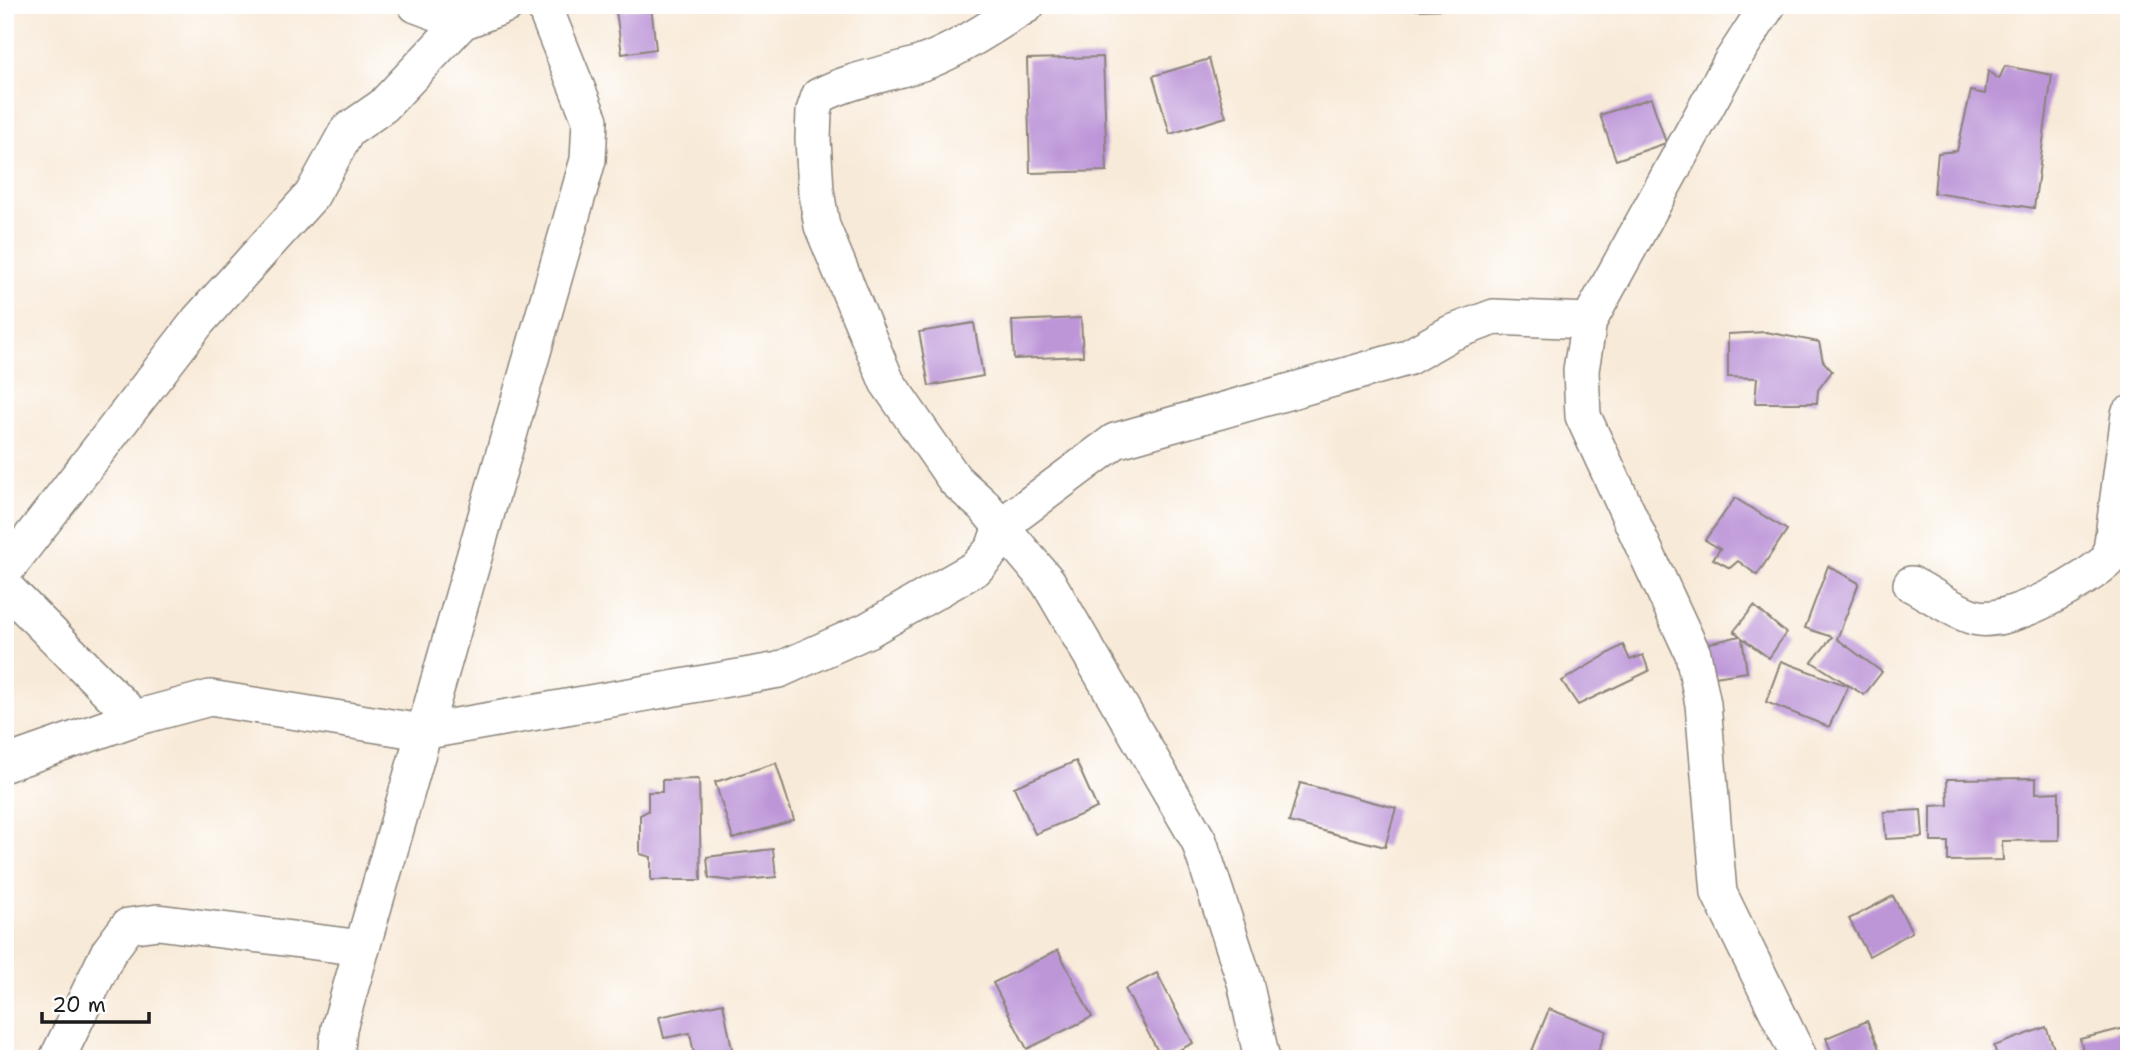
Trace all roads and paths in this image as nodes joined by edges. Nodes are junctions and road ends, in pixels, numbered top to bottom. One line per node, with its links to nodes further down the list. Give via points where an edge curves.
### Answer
1 (416, 5): 6 (street)
2 (506, 5): 6 (street)
3 (547, 5): 14 (street, via 590,120 588,160)
4 (1027, 5): 9 (street, via 925,62 819,96 814,111 816,191 822,226 887,382 955,480)
5 (1768, 5): 7 (street, via 1731,62)
6 (462, 22): 10 (street, via 383,106 347,131 312,195 199,320)
7 (1590, 321): 9 (street, via 1494,317 1451,333 1407,358 1115,441); 20 (street, via 1581,370 1583,416 1693,654 1703,704 1719,893)
8 (2129, 414): 11 (street, via 2110,558 2094,573 1998,618 1977,618)
9 (1001, 526): 14 (street, via 993,549 976,568 868,630 779,670); 19 (street, via 1048,582 1199,841 1245,982)
10 (5, 571)
11 (1911, 584)
12 (5, 587): 13 (street)
13 (135, 718): 14 (street, via 210,698); 15 (street)
14 (422, 732): 16 (street)
15 (5, 764)
16 (362, 948): 17 (street, via 158,922 128,926 108,953); 18 (street)
17 (57, 1059)
18 (335, 1059)
19 (1262, 1059)
20 (1800, 1059)

